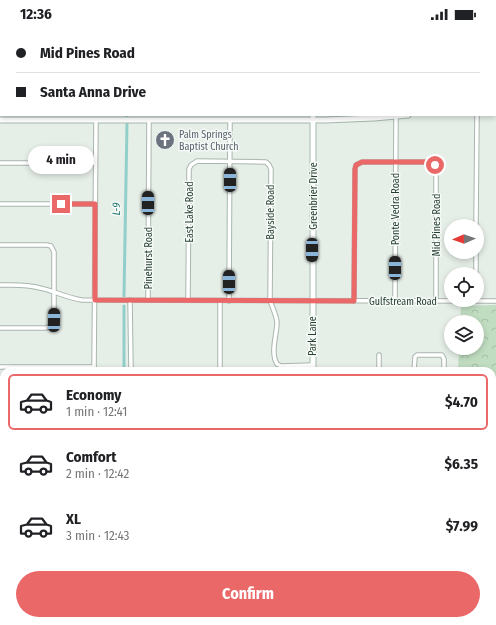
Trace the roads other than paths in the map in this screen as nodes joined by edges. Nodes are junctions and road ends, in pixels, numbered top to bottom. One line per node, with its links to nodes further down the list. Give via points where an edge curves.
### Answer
1 (396, 116): 3 (street, via 349,120); 9 (street, Ponte Vedra Road)
2 (477, 116): 14 (street)
3 (313, 118): 7 (street); 26 (street, Greenbrier Drive)
4 (0, 120): 5 (street)
5 (96, 120): 6 (street); 11 (street)
6 (149, 120): 7 (street); 20 (street, Pinehurst Road)
7 (230, 120): 8 (street)
8 (230, 161): 21 (street, East Lake Road, via 197,161 190,167); 23 (street); 25 (street, Bayside Road, via 263,161 270,167)
9 (396, 162): 27 (street, via 362,162 355,167); 28 (street, Ponte Vedra Road); 29 (street, Mid Pines Road, via 429,162 436,167)
10 (0, 163): 11 (street)
11 (96, 163): 13 (street)
12 (0, 204): 13 (street)
13 (95, 204): 18 (street)
14 (476, 219)
15 (0, 245): 17 (street, via 51,246 54,252)
16 (0, 285): 17 (street, Gulfstream Road, via 33,286)
17 (54, 292): 18 (street, Gulfstream Road, via 74,299); 32 (street, via 54,320 51,326)
18 (95, 300): 19 (street, Gulfstream Road); 34 (street)
19 (130, 300): 20 (street, Gulfstream Road); 35 (street)
20 (148, 300): 21 (street, Gulfstream Road)
21 (188, 300): 22 (street, Gulfstream Road)
22 (220, 300): 23 (street, Gulfstream Road); 36 (street)
23 (229, 300): 25 (street, Gulfstream Road)
24 (484, 300): 31 (street, Gulfstream Road)
25 (270, 301): 26 (street, Gulfstream Road); 37 (street, via 277,321 274,340 276,362 281,366)
26 (312, 301): 27 (street, Gulfstream Road); 38 (street, Park Lane)
27 (354, 301): 28 (street, Gulfstream Road)
28 (395, 301): 29 (street, Gulfstream Road)
29 (436, 301): 30 (street, Gulfstream Road)
30 (444, 301)
31 (496, 301)
32 (0, 328)
33 (379, 355): 39 (street)
34 (94, 367)
35 (131, 367)
36 (220, 367)
37 (297, 367)
38 (313, 367)
39 (379, 367)
40 (414, 367): 41 (street, via 417,355 442,355)
41 (444, 367)

